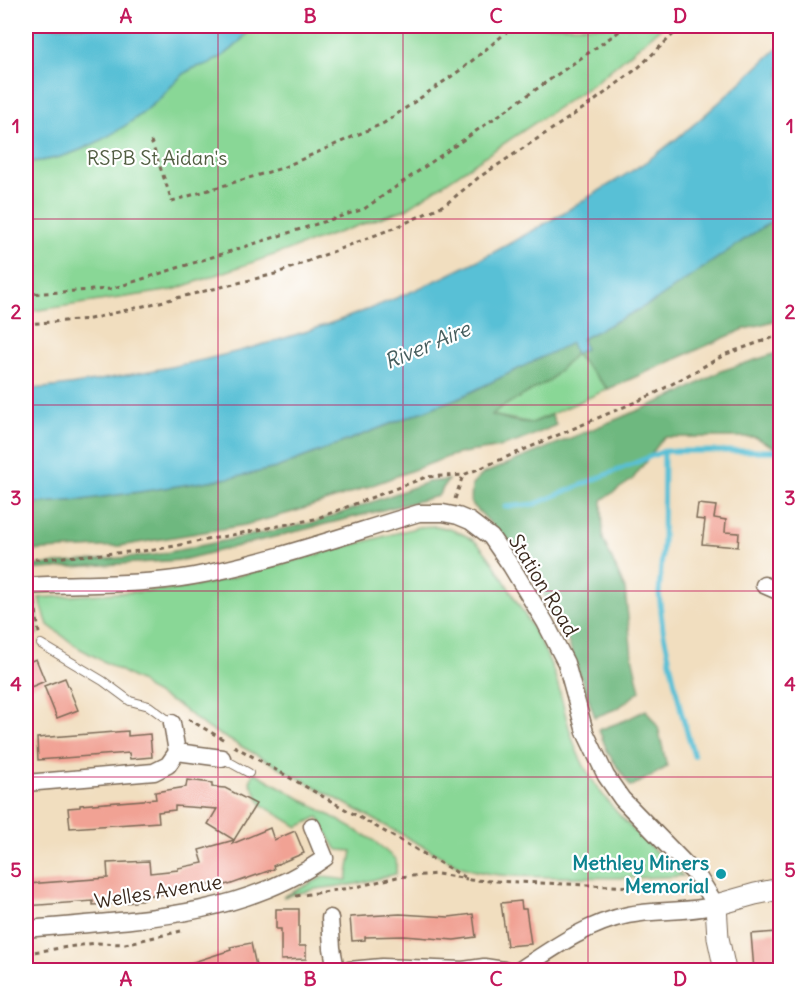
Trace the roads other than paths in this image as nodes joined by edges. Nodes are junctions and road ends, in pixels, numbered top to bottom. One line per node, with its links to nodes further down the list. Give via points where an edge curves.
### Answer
1 (29, 585): 12 (street, Station Road, via 159,581 193,576 419,513 450,514 470,521 491,537 545,622 566,663 585,732 606,776 622,800 699,878)
2 (764, 585): 3 (street)
3 (780, 592)
4 (45, 642): 5 (lane, via 130,701)
5 (177, 720): 6 (street)
6 (177, 752): 7 (street); 9 (street, via 168,765 154,772)
7 (222, 758): 8 (lane)
8 (249, 773)
9 (26, 783)
10 (312, 826): 14 (street, Welles Avenue, via 326,858 302,875 244,898 137,919)
11 (780, 889): 12 (street)
12 (716, 905): 18 (street, via 616,918 558,945); 19 (street)
13 (330, 918): 15 (street)
14 (26, 929)
15 (336, 970)
16 (349, 970): 17 (street)
17 (504, 970)
18 (520, 970)
19 (725, 970)

